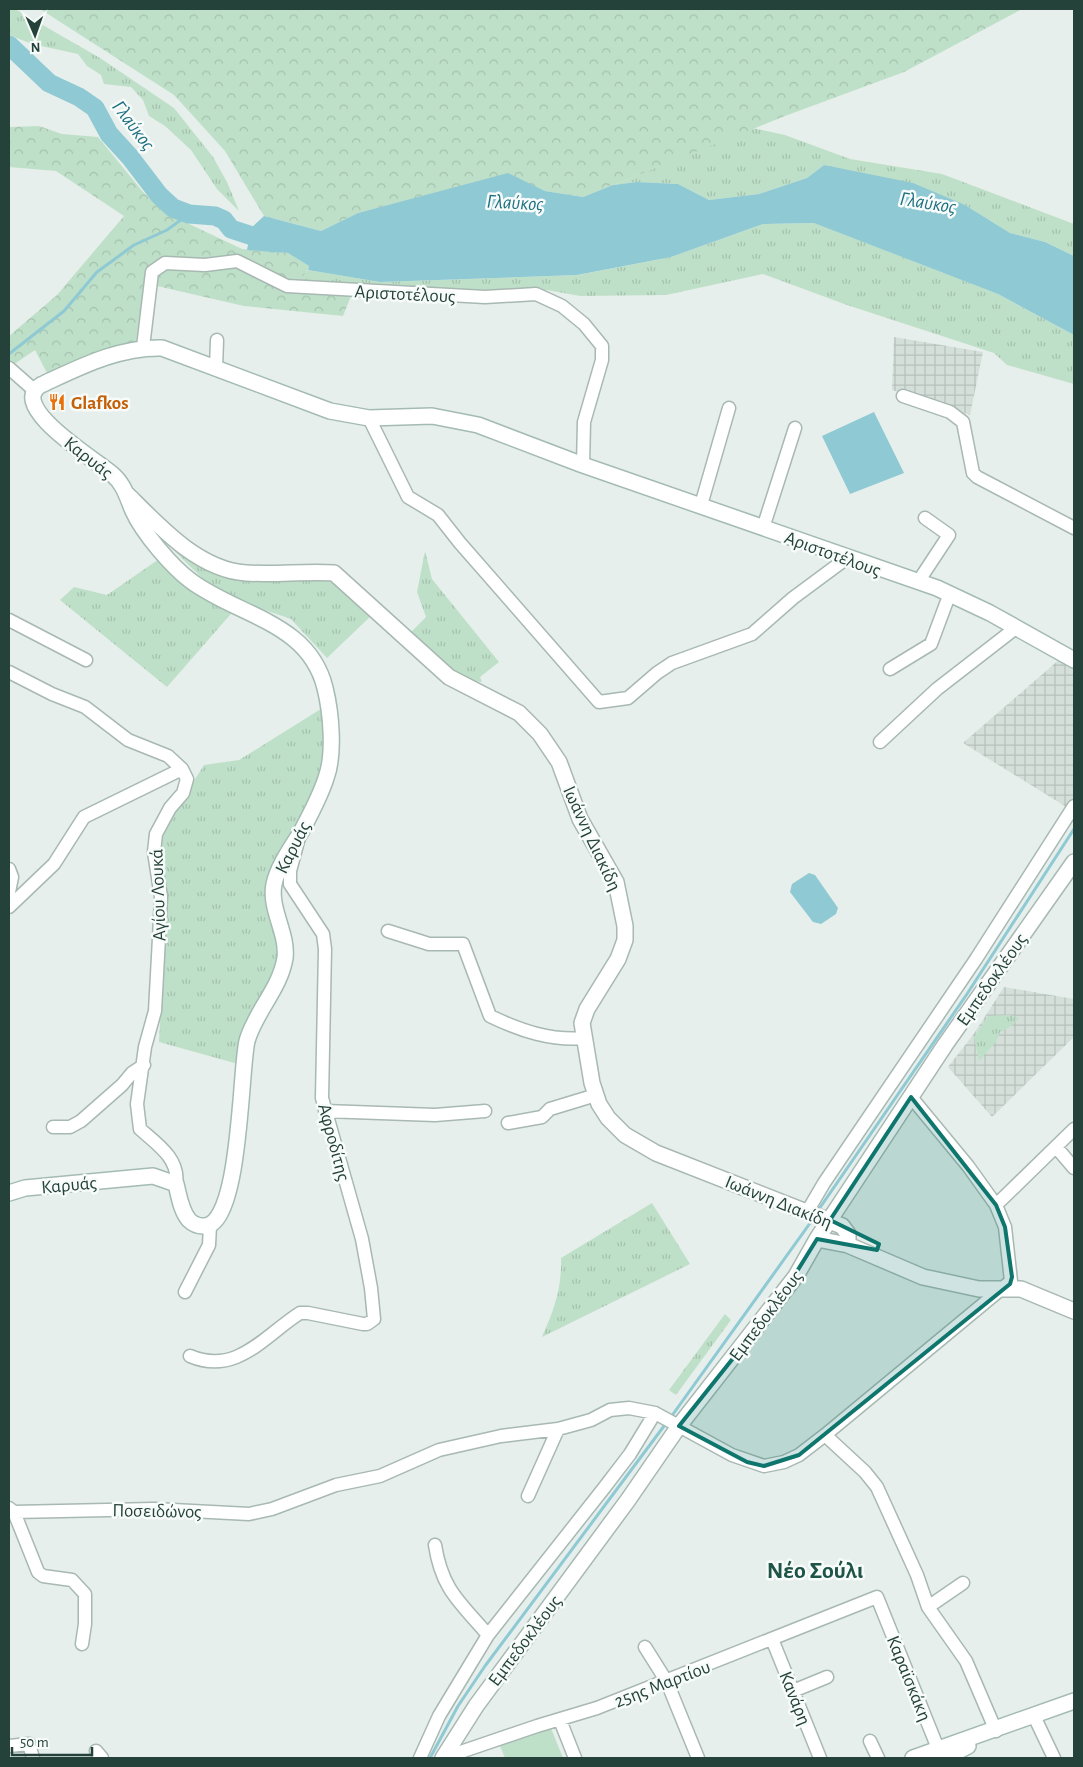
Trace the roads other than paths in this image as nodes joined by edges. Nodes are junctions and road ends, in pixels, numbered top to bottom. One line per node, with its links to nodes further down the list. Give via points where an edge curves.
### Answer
1 (217, 340): 4 (street)
2 (143, 347): 4 (street, Αριστοτέλους, via 162,348); 5 (street, Αριστοτέλους, via 103,358); 10 (street, Αριστοτέλους, via 152,272 165,263 237,261 287,286 486,297 536,294 562,306 584,324 602,346 600,367 584,422)
3 (9, 368): 5 (street)
4 (216, 368): 8 (street, Αριστοτέλους, via 330,411)
5 (34, 390): 11 (street, Καρυάς, via 33,401 43,419 116,477)
6 (903, 396): 15 (street, via 950,412 963,422 973,473 977,477)
7 (729, 408): 12 (street)
8 (369, 418): 10 (street, Αριστοτέλους, via 432,416 453,419 478,425); 16 (street, via 408,497 438,515 600,702 628,698 672,663 752,634)
9 (795, 428): 14 (street)
10 (583, 465): 12 (street, Αριστοτέλους)
11 (128, 495): 28 (street, Καρυάς, via 144,528 190,581 289,634 313,659 322,677 330,732 327,776); 34 (street, Ιωάννη Διακίδη, via 159,526 212,565 246,573 334,573 449,677 520,713 540,734 558,762 580,820 613,877 620,893 625,926 625,940 618,959 585,1013 582,1023)
12 (701, 504): 14 (street, Αριστοτέλους)
13 (925, 518): 17 (street, via 949,535)
14 (763, 528): 16 (street, Αριστοτέλους)
15 (1074, 528)
16 (847, 558): 17 (street, Αριστοτέλους)
17 (918, 582): 18 (street, Αριστοτέλους)
18 (950, 593): 20 (street, Αριστοτέλους); 23 (street, via 931,644)
19 (9, 620): 21 (street)
20 (1017, 627): 22 (street, Αριστοτέλους); 25 (street, via 938,689)
21 (86, 660)
22 (1074, 660)
23 (890, 669)
24 (9, 672): 26 (street, via 85,707 128,740 168,756)
25 (880, 742)
26 (182, 769): 32 (street, via 84,817 54,864); 35 (street, Αγίου Λουκά, via 187,779 183,793 170,808 156,834 154,852 161,897 159,938 155,1011 145,1047)
27 (1074, 806): 48 (street)
28 (298, 836): 38 (street, Αφροδίτης, via 290,884 323,934 325,948 322,1098); 50 (street, Καρυάς, via 273,888 284,943 282,969 248,1038 239,1135 228,1192 219,1219)
29 (1074, 862): 37 (street, Εμπεδοκλέους)
30 (9, 869): 31 (street, via 12,877)
31 (9, 892)
32 (9, 907)
33 (388, 931): 34 (street, via 429,944 464,944 490,1016 512,1027 544,1036 569,1040)
34 (585, 1038): 36 (street, Ιωάννη Διακίδη)
35 (144, 1065): 41 (street, via 81,1121 70,1128); 45 (street, Αγίου Λουκά, via 137,1104 140,1129 170,1156 178,1174)
36 (596, 1095): 40 (street, via 550,1108 542,1117); 48 (street, Ιωάννη Διακίδη, via 616,1127 640,1145)
37 (911, 1097): 47 (street); 49 (street, Εμπεδοκλέους)
38 (325, 1111): 39 (street, via 435,1114); 56 (street, Αφροδίτης, via 362,1239 374,1314 372,1322 367,1324 300,1313 244,1356 200,1360)
39 (484, 1111)
40 (508, 1123)
41 (52, 1127)
42 (1074, 1129): 43 (street)
43 (1056, 1147): 44 (street); 47 (street)
44 (1074, 1168)
45 (176, 1184): 46 (street, Καρυάς, via 153,1176 25,1188); 50 (street, via 189,1220 199,1226)
46 (9, 1193)
47 (996, 1205): 53 (street, via 1005,1227 1012,1277 1010,1284)
48 (807, 1212): 49 (street, Ιωάννη Διακίδη)
49 (830, 1220): 51 (street, Εμπεδοκλέους); 52 (street, Ιωάννη Διακίδη, via 846,1229)
50 (210, 1226): 54 (street, via 209,1244)
51 (817, 1239): 52 (street); 58 (street, Εμπεδοκλέους, via 778,1302)
52 (848, 1245): 53 (street, Ιωάννη Διακίδη, via 923,1277 979,1289)
53 (1001, 1290): 55 (street, Ιωάννη Διακίδη, via 1021,1289); 60 (street, Ποσειδώνος)
54 (185, 1292)
55 (1074, 1311)
56 (190, 1356)
57 (659, 1415): 58 (street, Ποσειδώνος); 59 (street, Ποσειδώνος, via 629,1408 610,1410 591,1420); 67 (street)
58 (679, 1426): 60 (street, Ποσειδώνος, via 732,1455 764,1466 800,1455); 83 (street, Εμπεδοκλέους, via 476,1706)
59 (558, 1429): 61 (street); 62 (street, Ποσειδώνος, via 501,1436 439,1450 380,1476 336,1485 272,1509 249,1514 154,1509)
60 (825, 1435): 66 (street, via 865,1472 877,1488)
61 (528, 1496)
62 (11, 1510): 69 (street, via 38,1572 42,1576 72,1580 85,1594)
63 (435, 1545): 67 (street, via 446,1584)
64 (963, 1583): 66 (street)
65 (877, 1597): 68 (street, 25ης Μαρτίου); 80 (street, Καραϊσκάκη)
66 (928, 1607): 77 (street, via 966,1661)
67 (488, 1635): 82 (street, via 438,1716)
68 (772, 1639): 72 (street, 25ης Μαρτίου); 73 (street, Κανάρη)
69 (82, 1644)
70 (645, 1647): 72 (street)
71 (826, 1677): 73 (street)
72 (667, 1682): 76 (street, 25ης Μαρτίου); 85 (street)
73 (793, 1691): 86 (street, Κανάρη)
74 (1074, 1701): 75 (street)
75 (1034, 1716): 77 (street); 89 (street)
76 (560, 1720): 83 (street, 25ης Μαρτίου); 84 (street)
77 (996, 1731): 80 (street)
78 (870, 1741): 87 (street)
79 (9, 1746): 81 (street, via 28,1744)
80 (942, 1755): 88 (street)
81 (33, 1758)
82 (420, 1758)
83 (443, 1758)
84 (575, 1758)
85 (698, 1758)
86 (820, 1758)
87 (878, 1758)
88 (913, 1758)
89 (1054, 1758)

